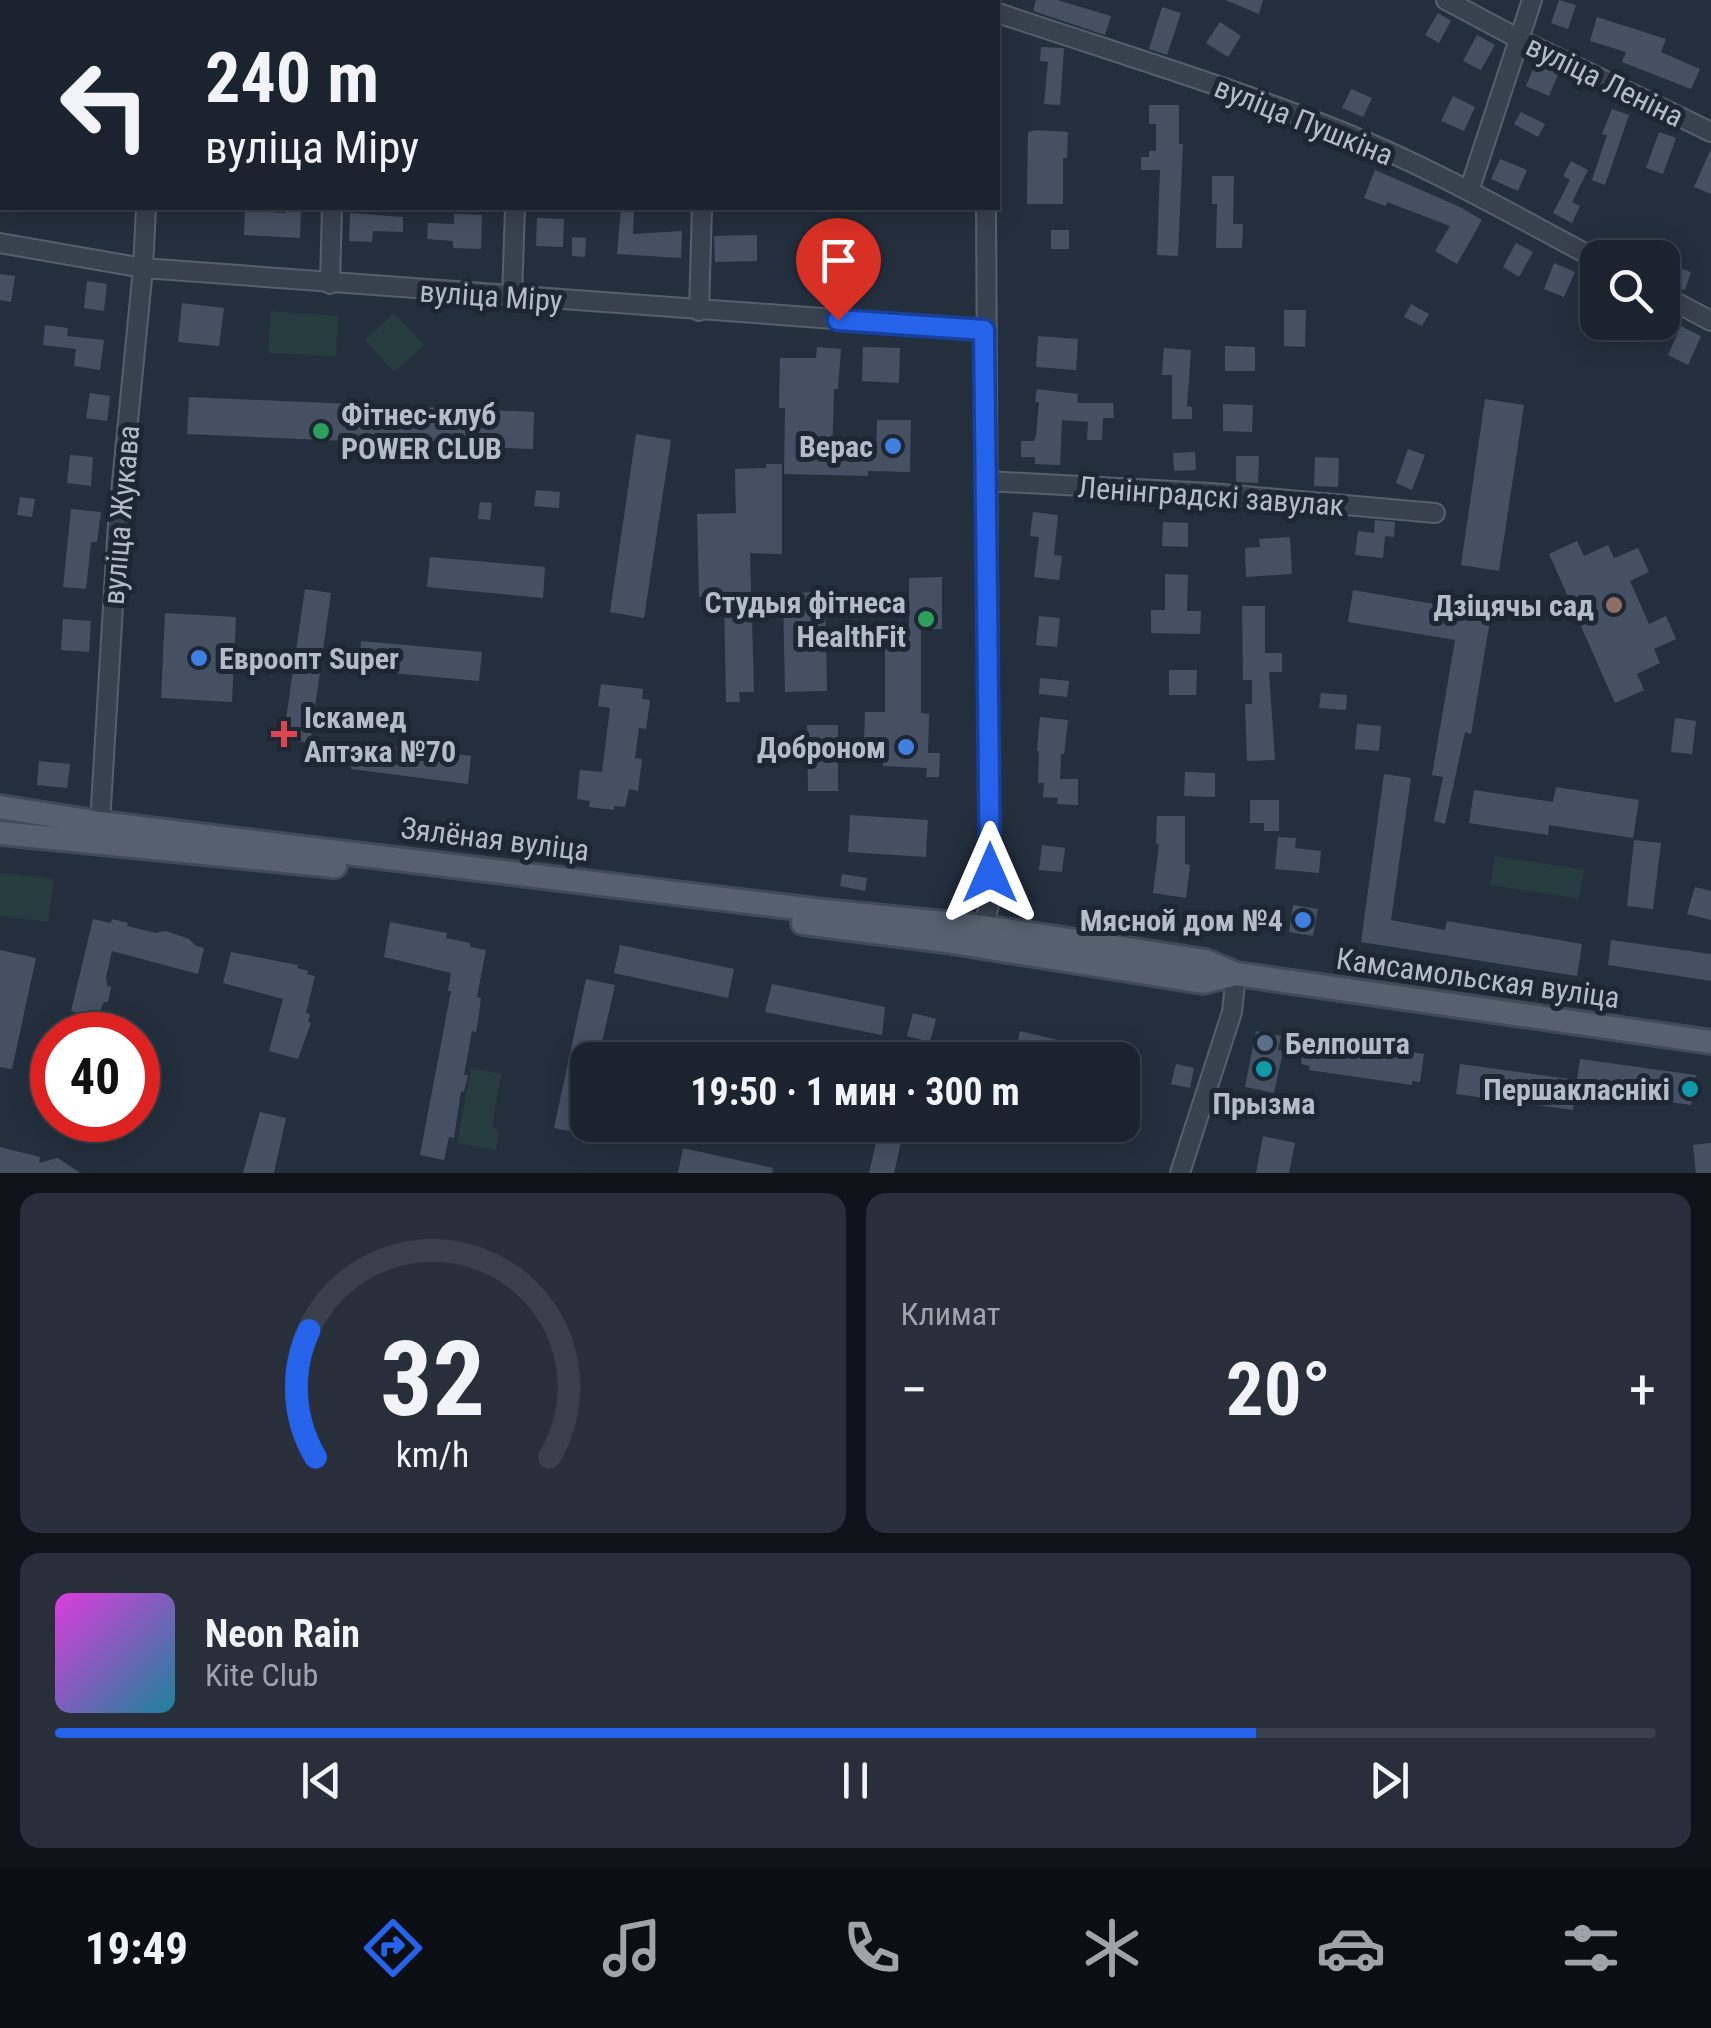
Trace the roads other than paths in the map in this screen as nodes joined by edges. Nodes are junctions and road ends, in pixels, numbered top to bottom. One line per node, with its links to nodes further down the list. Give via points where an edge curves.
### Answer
1 (1446, 0): 4 (street, вуліца Леніна)
2 (1532, 0): 4 (street)
3 (1000, 14): 6 (street, вуліца Пушкіна, via 1347,134)
4 (1519, 40): 5 (street, вуліца Леніна); 6 (street)
5 (1711, 132)
6 (1469, 191): 13 (street, вуліца Пушкіна)
7 (146, 210): 14 (street, вуліца Жукава)
8 (332, 210): 15 (street)
9 (515, 210): 16 (street)
10 (702, 210): 18 (street)
11 (986, 210): 20 (street)
12 (0, 244): 14 (street, вуліца Міру)
13 (1580, 250)
14 (144, 268): 15 (street, вуліца Міру); 24 (street, вуліца Жукава, via 118,524)
15 (330, 284): 16 (street, вуліца Міру)
16 (512, 297): 18 (street, вуліца Міру)
17 (1680, 305): 19 (street)
18 (699, 311): 20 (street, вуліца Міру)
19 (1711, 321)
20 (984, 330): 21 (street)
21 (986, 481): 22 (street, Ленінградскі завулак); 27 (street, via 990,900)
22 (1435, 514)
23 (0, 807): 24 (main road, Зялёная вуліца)
24 (100, 823): 26 (main road, Зялёная вуліца)
25 (0, 833): 26 (main road, Зялёная вуліца)
26 (382, 863): 27 (main road, Зялёная вуліца, via 823,910)
27 (980, 936): 28 (main road, Зялёная вуліца, via 1205,961)
28 (1236, 974): 29 (main road, Камсамольская вуліца); 30 (street, via 1232,1012)
29 (1711, 1042)
30 (1180, 1173)

